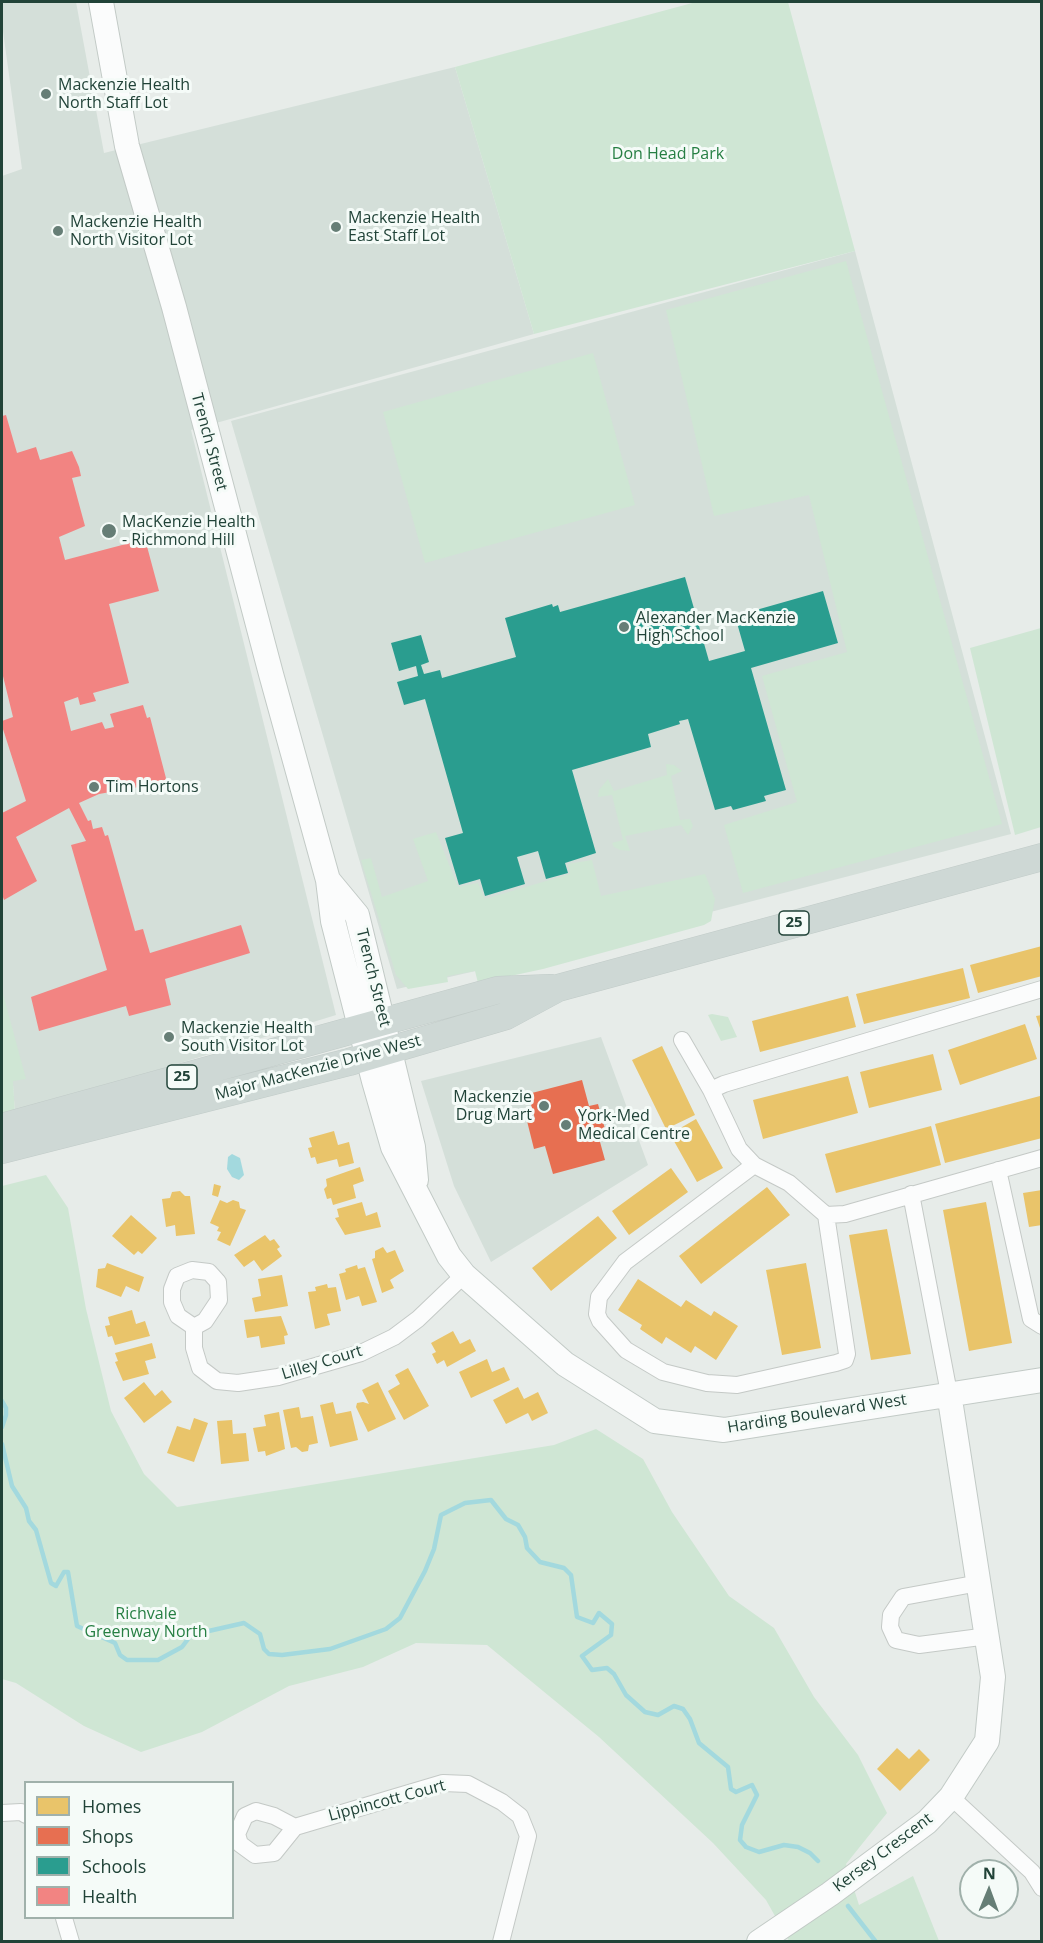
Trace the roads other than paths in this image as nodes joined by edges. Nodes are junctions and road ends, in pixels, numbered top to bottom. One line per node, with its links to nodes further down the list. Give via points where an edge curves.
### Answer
1 (101, 2): 5 (street, Trench Street, via 127,146 328,880 357,915)
2 (1041, 857): 3 (main road, Major MacKenzie Drive West / 25)
3 (558, 988): 5 (main road, Major MacKenzie Drive West / 25, via 498,990); 7 (main road, Major MacKenzie Drive West / 25, via 506,1016)
4 (1041, 989): 8 (street)
5 (373, 1025): 7 (street, Trench Street); 9 (main road, Major MacKenzie Drive West / 25)
6 (682, 1040): 8 (street)
7 (379, 1053): 10 (main road, Major MacKenzie Drive West / 25); 14 (street, Trench Street, via 413,1147)
8 (711, 1090): 12 (street, via 739,1149)
9 (2, 1127)
10 (2, 1150)
11 (1041, 1158): 13 (street)
12 (754, 1165): 16 (street, via 789,1183); 16 (street, via 614,1273 599,1296 597,1314 626,1350 663,1372 707,1383 737,1385 845,1360 847,1341)
13 (998, 1170): 15 (street); 18 (street, via 1030,1319)
14 (417, 1194): 17 (street, Harding Boulevard West, via 449,1256)
15 (911, 1194): 16 (street, via 845,1214); 21 (street)
16 (826, 1215)
17 (464, 1275): 19 (street, Lilley Court, via 394,1337 361,1353 278,1377 238,1383 207,1376 194,1348); 21 (street, Harding Boulevard West, via 565,1364 655,1421 724,1430)
18 (1041, 1326)
19 (194, 1327)
20 (1041, 1380): 21 (street, Harding Boulevard West)
21 (949, 1393): 22 (street, Kersey Crescent)
22 (979, 1583): 23 (street, Kersey Crescent); 23 (street, via 903,1597 891,1615 890,1627 896,1640 919,1645)
23 (988, 1636): 24 (street, Kersey Crescent, via 993,1677 987,1741)
24 (951, 1797): 28 (street, via 1032,1872); 32 (street, Kersey Crescent, via 927,1822)
25 (2, 1813): 26 (street)
26 (24, 1814)
27 (295, 1827): 31 (street, Lippincott Court, via 443,1782 468,1784 502,1802 520,1816 528,1836)
28 (1041, 1888)
29 (65, 1919): 30 (street)
30 (71, 1941)
31 (501, 1941)
32 (759, 1941)

